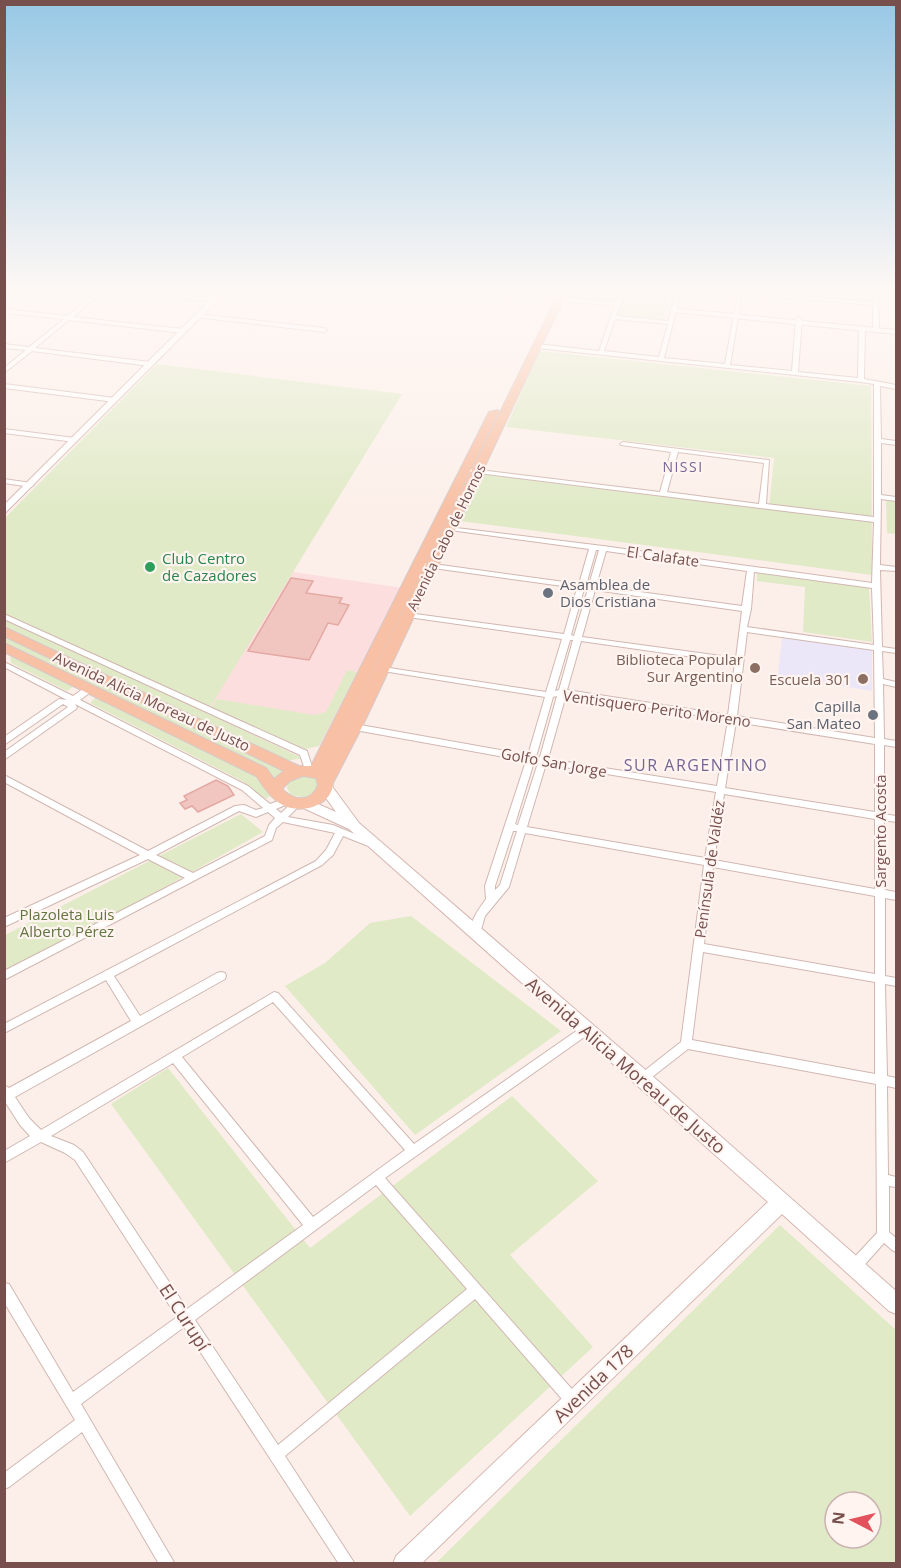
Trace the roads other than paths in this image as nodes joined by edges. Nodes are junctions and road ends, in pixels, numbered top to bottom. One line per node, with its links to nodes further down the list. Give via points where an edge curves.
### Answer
1 (149, 365): 13 (main road)
2 (523, 365): 20 (main road, Avenida Cabo de Hornos)
3 (527, 365): 20 (main road, Avenida Cabo de Hornos)
4 (719, 365): 7 (street)
5 (796, 365): 8 (street)
6 (861, 365): 9 (street)
7 (727, 366): 8 (street)
8 (795, 373): 9 (street)
9 (861, 380): 10 (street)
10 (877, 385): 12 (street); 16 (street, Sargento Acosta)
11 (4, 386): 13 (street)
12 (897, 387)
13 (115, 400): 15 (main road)
14 (4, 431): 15 (street)
15 (75, 440): 22 (main road)
16 (877, 441): 17 (street); 24 (street, Sargento Acosta)
17 (897, 443)
18 (623, 444): 19 (street)
19 (675, 450): 23 (street); 26 (street, via 767,461)
20 (471, 471): 23 (street); 29 (main road, Avenida Cabo de Hornos); 32 (main road, Avenida Cabo de Hornos)
21 (4, 481): 22 (street)
22 (31, 485): 27 (main road)
23 (663, 494): 26 (street)
24 (878, 497): 25 (street); 28 (street, Sargento Acosta)
25 (897, 499)
26 (762, 506): 28 (street)
27 (4, 511)
28 (878, 520): 34 (street, Sargento Acosta)
29 (450, 528): 30 (street, El Calafate); 33 (main road, Avenida Cabo de Hornos)
30 (593, 547): 31 (street, El Calafate); 38 (street)
31 (603, 548): 35 (street, El Calafate); 39 (street)
32 (419, 564): 33 (street); 67 (main road, Avenida Cabo de Hornos)
33 (432, 565): 38 (street); 42 (main road, Avenida Cabo de Hornos)
34 (877, 567): 36 (street); 37 (street, Sargento Acosta)
35 (751, 568): 37 (street, El Calafate); 40 (street, Península de Valdéz)
36 (897, 569)
37 (876, 586): 48 (street, Sargento Acosta)
38 (583, 587): 39 (street); 46 (street)
39 (593, 588): 40 (street); 45 (street)
40 (747, 609): 43 (street, Península de Valdéz)
41 (4, 615): 67 (street, via 304,753)
42 (408, 615): 46 (street); 52 (main road, Avenida Cabo de Hornos)
43 (744, 629): 48 (street); 50 (street, Península de Valdéz)
44 (4, 631): 67 (main road, Avenida Alicia Moreau de Justo)
45 (579, 637): 46 (street); 50 (street); 56 (street)
46 (567, 638): 57 (street)
47 (4, 647): 55 (main road, Avenida Alicia Moreau de Justo)
48 (879, 648): 49 (street); 53 (street, Sargento Acosta)
49 (897, 651)
50 (740, 661): 59 (street, Península de Valdéz)
51 (4, 664): 58 (street)
52 (382, 669): 57 (street, Ventisquero Perito Moreno); 60 (main road, Avenida Cabo de Hornos)
53 (879, 681): 54 (street); 62 (street, Sargento Acosta)
54 (897, 684)
55 (89, 688): 58 (street); 69 (main road, Avenida Alicia Moreau de Justo, via 261,772)
56 (562, 692): 57 (street, Ventisquero Perito Moreno); 59 (street, Ventisquero Perito Moreno); 66 (street)
57 (549, 695): 65 (street)
58 (72, 701): 61 (street, via 62,701); 64 (street, via 73,707); 72 (street, via 245,788)
59 (732, 719): 62 (street, Ventisquero Perito Moreno); 70 (street, Península de Valdéz)
60 (355, 727): 65 (street, Golfo San Jorge); 67 (main road, Avenida Cabo de Hornos)
61 (4, 742)
62 (880, 742): 63 (street, Ventisquero Perito Moreno); 73 (street, Sargento Acosta)
63 (897, 744)
64 (4, 757)
65 (531, 759): 66 (street, Golfo San Jorge); 76 (street)
66 (543, 761): 70 (street, Golfo San Jorge); 78 (street)
67 (315, 777): 69 (main road, via 287,774); 71 (main road, via 319,798); 77 (main road, Avenida Alicia Moreau de Justo)
68 (4, 778): 79 (street)
69 (275, 788): 71 (main road, Avenida Alicia Moreau de Justo)
70 (720, 790): 73 (street, Golfo San Jorge); 80 (street, Península de Valdéz)
71 (296, 803): 72 (street); 74 (street); 77 (main road, Avenida Alicia Moreau de Justo)
72 (269, 809): 74 (street); 79 (street, via 256,814 238,808)
73 (879, 817): 75 (street, Golfo San Jorge); 82 (street, Sargento Acosta)
74 (282, 819): 77 (street); 81 (street, via 272,827 269,838)
75 (897, 819)
76 (510, 827): 78 (street); 84 (street, via 490,886)
77 (347, 828): 86 (main road, Avenida Alicia Moreau de Justo, via 380,849); 88 (street, via 319,863)
78 (522, 828): 80 (street); 84 (street, via 504,887)
79 (150, 854): 81 (street); 85 (street)
80 (709, 862): 82 (street); 87 (street, Península de Valdéz)
81 (194, 878): 89 (street)
82 (879, 893): 83 (street); 91 (street, Sargento Acosta)
83 (897, 896)
84 (491, 899): 86 (street, via 475,926)
85 (4, 923)
86 (475, 934): 95 (main road, Avenida Alicia Moreau de Justo)
87 (699, 947): 91 (street); 96 (street, Península de Valdéz)
88 (108, 975): 93 (street); 94 (street)
89 (4, 976)
90 (221, 976): 93 (street)
91 (880, 979): 92 (street); 99 (street, Sargento Acosta)
92 (897, 982)
93 (138, 1023): 101 (street)
94 (4, 1029)
95 (586, 1030): 98 (main road, Avenida Alicia Moreau de Justo); 103 (street)
96 (686, 1044): 98 (street); 99 (street)
97 (174, 1056): 102 (street); 103 (street, via 274,996); 109 (street)
98 (643, 1078): 108 (main road, Avenida Alicia Moreau de Justo)
99 (880, 1080): 100 (street); 106 (street, Sargento Acosta)
100 (897, 1083)
101 (6, 1093): 102 (street, El Curupí, via 30,1128)
102 (41, 1137): 104 (street); 116 (street, El Curupí, via 67,1146 79,1156)
103 (413, 1151): 105 (street)
104 (4, 1158)
105 (377, 1178): 109 (street); 114 (street)
106 (883, 1179): 107 (street); 110 (street, Sargento Acosta)
107 (897, 1182)
108 (782, 1202): 112 (main road, Avenida Alicia Moreau de Justo); 117 (main road, Avenida 178)
109 (312, 1226): 116 (street)
110 (883, 1235): 111 (street); 112 (street)
111 (897, 1246)
112 (854, 1267): 115 (main road, Avenida Alicia Moreau de Justo)
113 (4, 1289): 118 (street)
114 (476, 1290): 117 (street); 120 (street)
115 (897, 1304)
116 (186, 1318): 118 (street); 120 (street, El Curupí)
117 (573, 1401): 124 (main road, Avenida 178)
118 (72, 1402): 119 (street)
119 (84, 1422): 121 (street); 122 (street)
120 (276, 1455): 123 (street, El Curupí)
121 (4, 1482)
122 (168, 1563)
123 (348, 1563)
124 (404, 1563)

